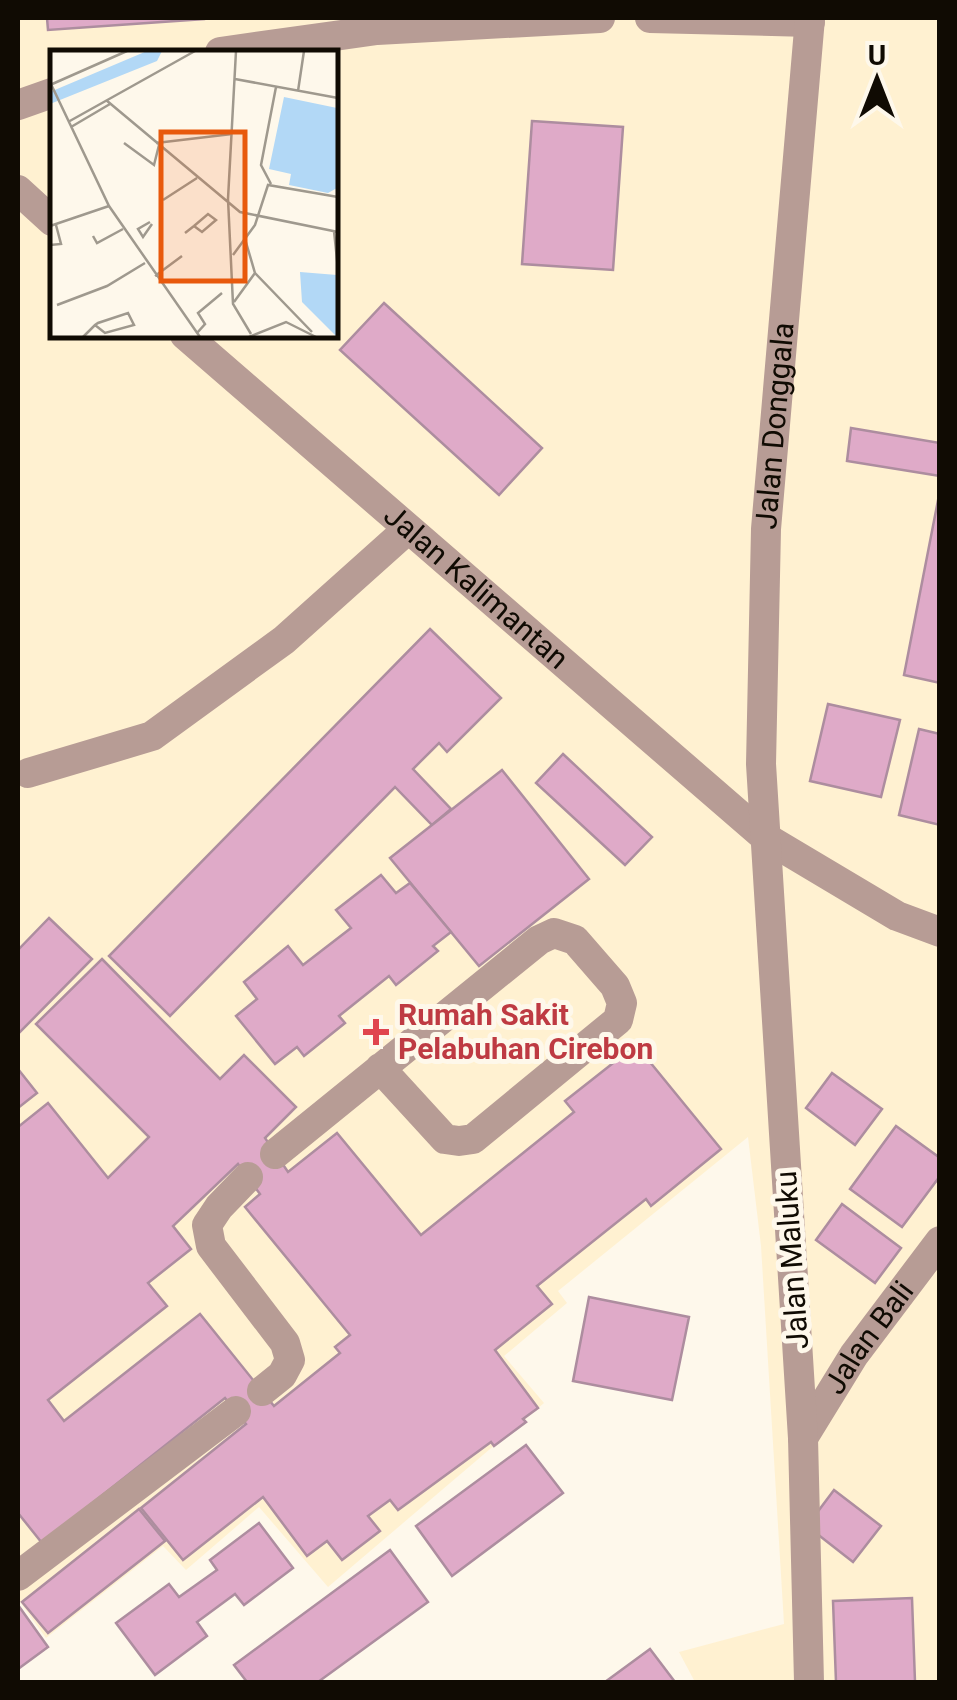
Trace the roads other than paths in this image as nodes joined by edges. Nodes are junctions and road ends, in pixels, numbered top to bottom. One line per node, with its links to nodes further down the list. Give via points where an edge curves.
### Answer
1 (600, 18): 4 (lane, via 377,30)
2 (650, 18): 3 (lane)
3 (810, 20): 12 (lane, Jalan Donggala, via 766,529)
4 (234, 50)
5 (50, 94): 6 (lane)
6 (18, 104)
7 (18, 190): 8 (lane)
8 (50, 218)
9 (188, 338): 10 (lane, Jalan Kalimantan)
10 (408, 529): 11 (lane, via 284,640 152,736); 12 (lane, Jalan Kalimantan)
11 (28, 773)
12 (766, 838): 13 (lane, Jalan Kalimantan, via 897,916); 20 (lane, Jalan Maluku)
13 (940, 932)
14 (380, 1068): 14 (lane, via 554,933 575,940 622,1003 618,1020 473,1138 459,1142 444,1139); 15 (lane)
15 (275, 1154)
16 (248, 1177): 18 (lane, via 208,1225 211,1246 285,1342 290,1360)
17 (940, 1240): 20 (lane, Jalan Bali, via 854,1355)
18 (262, 1391)
19 (236, 1411): 21 (lane)
20 (803, 1438): 22 (lane, Jalan Maluku)
21 (22, 1565)
22 (810, 1682)

